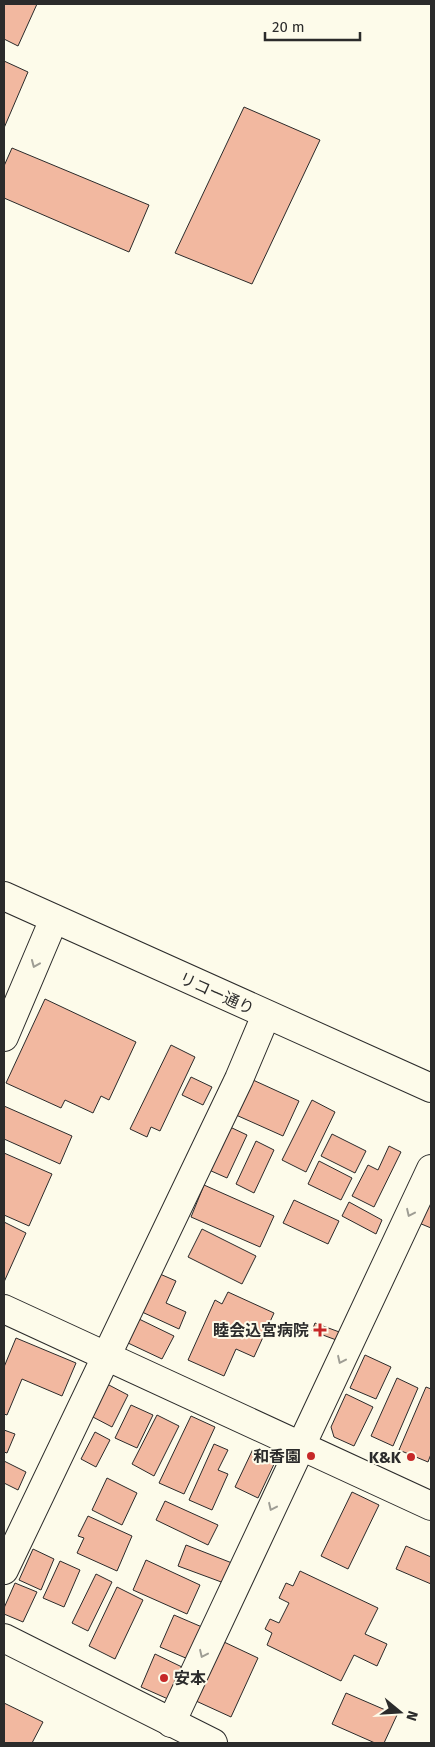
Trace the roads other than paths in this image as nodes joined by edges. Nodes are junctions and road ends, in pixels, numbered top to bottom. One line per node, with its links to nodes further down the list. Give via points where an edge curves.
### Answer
1 (4, 896): 2 (street, リコー通り)
2 (54, 919): 3 (street, リコー通り); 4 (street, one-way to 4)
3 (266, 1015): 5 (street, リコー通り); 8 (street, via 239,1079)
4 (4, 1037)
5 (431, 1088)
6 (431, 1169): 9 (street, one-way to 9)
7 (4, 1309): 8 (street)
8 (106, 1357): 9 (street); 11 (street)
9 (300, 1445): 10 (street); 13 (street, one-way to 13)
10 (431, 1506)
11 (4, 1570)
12 (4, 1638): 13 (street)
13 (171, 1723): 14 (street)
14 (213, 1743)

